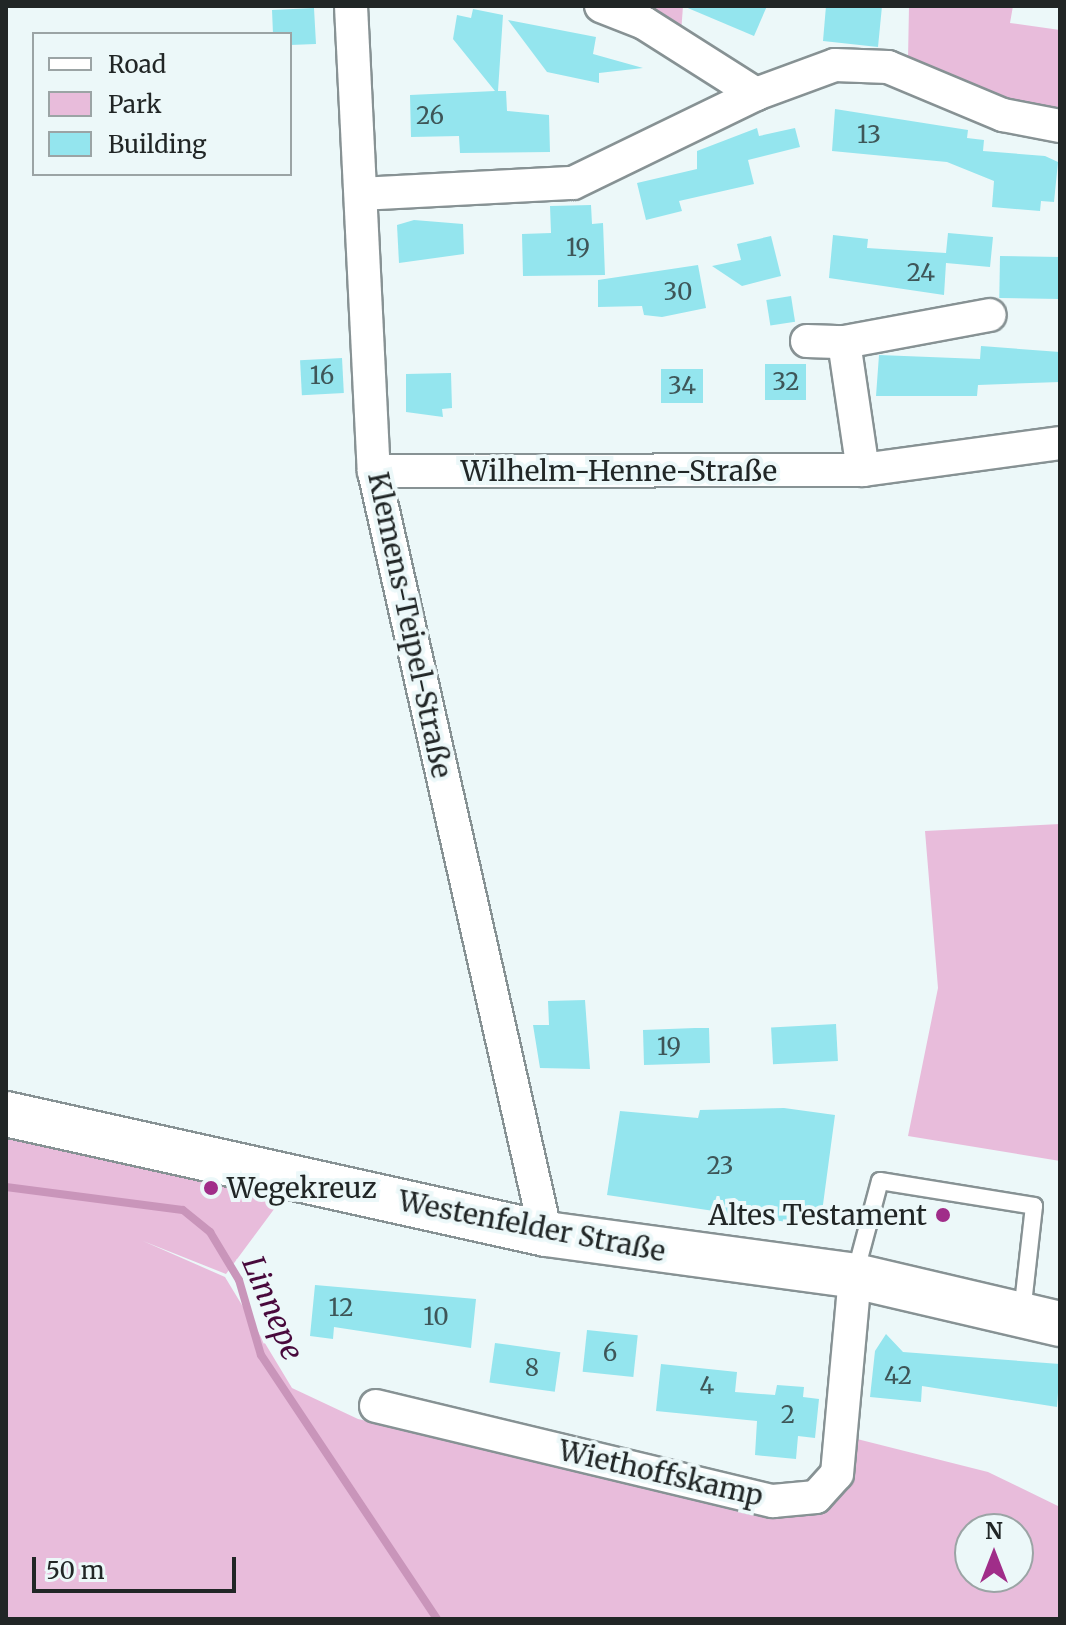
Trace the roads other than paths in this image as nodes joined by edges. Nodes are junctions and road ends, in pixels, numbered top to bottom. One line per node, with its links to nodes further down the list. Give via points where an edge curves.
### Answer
1 (351, 6): 5 (street, Klemens-Teipel-Straße)
2 (601, 6): 3 (street, via 644,23)
3 (756, 94): 4 (street, via 811,71 862,64 916,76 1029,124); 5 (street, via 573,183)
4 (1060, 126)
5 (361, 194): 11 (street, Klemens-Teipel-Straße)
6 (990, 315): 8 (street)
7 (807, 341): 8 (street)
8 (844, 342): 10 (street)
9 (1060, 443): 10 (street, Wilhelm-Henne-Straße)
10 (863, 470): 11 (street, Wilhelm-Henne-Straße)
11 (374, 471): 13 (street, Klemens-Teipel-Straße)
12 (6, 1114): 13 (main road, Westenfelder Straße)
13 (546, 1234): 14 (main road, Westenfelder Straße)
14 (855, 1276): 15 (main road, Westenfelder Straße); 15 (lane, via 880,1181 1034,1206); 16 (street, Wiethoffskamp, via 837,1474 816,1497 773,1501)
15 (1041, 1319)
16 (376, 1406)

